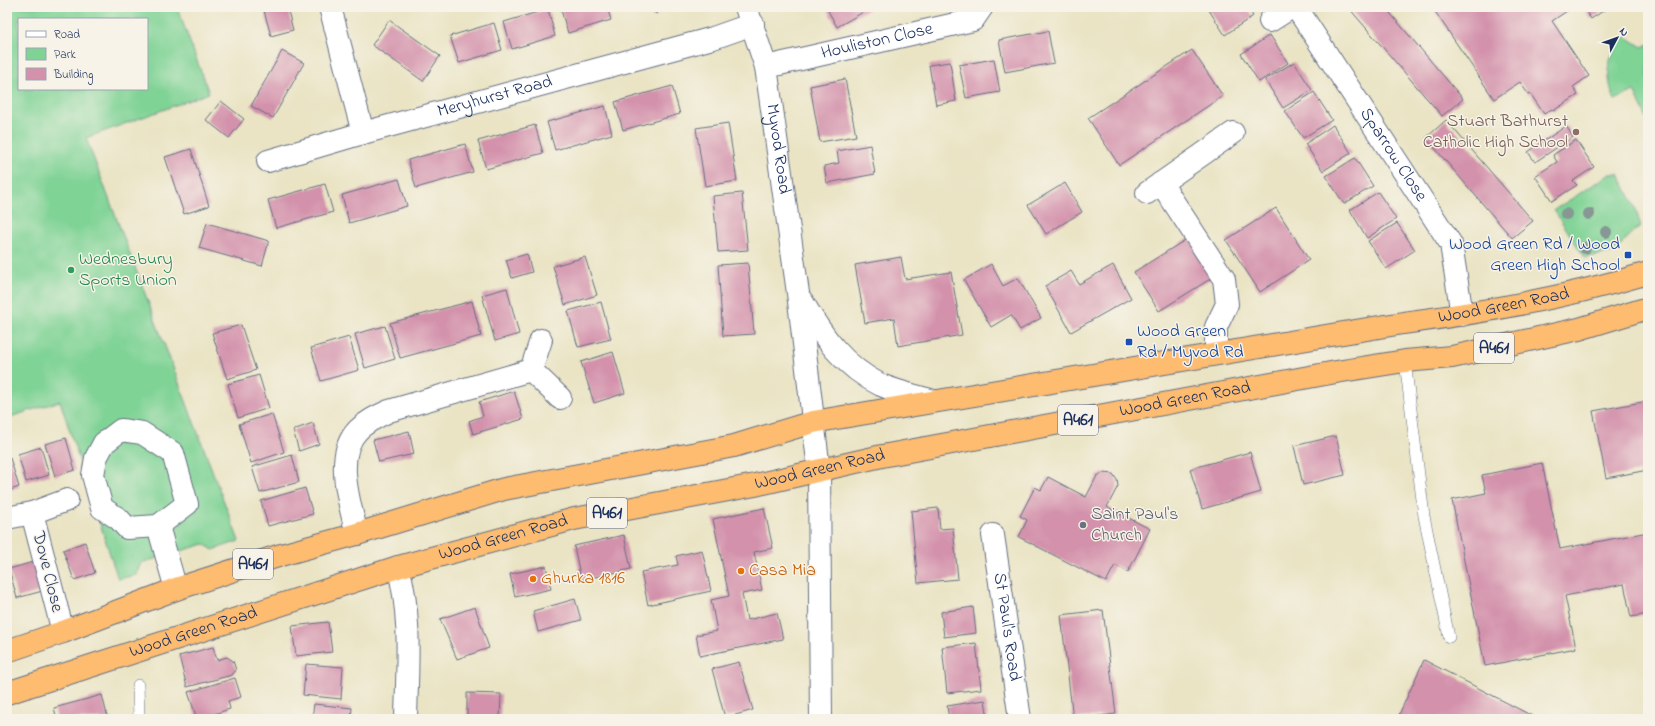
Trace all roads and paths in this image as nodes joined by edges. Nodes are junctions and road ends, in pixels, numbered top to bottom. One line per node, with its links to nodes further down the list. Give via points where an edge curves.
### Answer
1 (330, 7): 8 (street)
2 (982, 7): 7 (street, Houliston Close, via 974,20)
3 (1292, 7): 6 (street)
4 (1296, 7): 14 (street, Sparrow Close, via 1450,244)
5 (750, 16): 7 (street, Myvod Road); 8 (street, Meryhurst Road, via 712,38)
6 (1270, 21)
7 (766, 67): 12 (street, Myvod Road)
8 (363, 133): 10 (street, Meryhurst Road)
9 (1233, 133): 16 (street, via 1154,188 1224,279 1227,304 1216,327)
10 (268, 161)
11 (1648, 273): 14 (highway, Wood Green Road / A461, via 1565,295)
12 (798, 294): 20 (street, Myvod Road, via 815,324 836,351 856,370 883,385); 21 (street, Myvod Road)
13 (1648, 308): 17 (highway, Wood Green Road / A461, via 1579,329 1452,357)
14 (1462, 315): 16 (highway, Wood Green Road / A461)
15 (541, 340): 18 (street)
16 (1216, 354): 20 (highway, Wood Green Road / A461)
17 (1406, 361): 22 (highway, Wood Green Road / A461, via 882,456); 32 (lane, via 1424,516)
18 (531, 370): 19 (street); 27 (street, via 389,411 374,418 357,431 344,462 347,490)
19 (560, 398)
20 (934, 401): 21 (highway, Wood Green Road / A461)
21 (813, 422): 22 (street, Myvod Road); 27 (highway, Wood Green Road / A461, via 734,446 504,489)
22 (819, 470): 29 (highway, Wood Green Road / A461, via 755,485 574,519); 38 (street, Myvod Road)
23 (68, 500): 24 (street, Dove Close)
24 (32, 513): 25 (street, Dove Close); 31 (street, Dove Close)
25 (7, 518)
26 (158, 526): 26 (street, via 187,504 173,453 142,433 121,430 104,443 96,458 92,475 102,508 119,518 127,528); 30 (street)
27 (357, 534): 30 (highway, Wood Green Road / A461, via 281,555)
28 (993, 535): 39 (street, St Paul's Road)
29 (398, 567): 35 (highway, Wood Green Road / A461); 37 (street, via 406,603)
30 (176, 589): 31 (highway, Wood Green Road / A461)
31 (63, 632): 33 (highway, Wood Green Road / A461)
32 (1449, 637)
33 (7, 651)
34 (138, 685): 36 (lane)
35 (7, 693)
36 (139, 719)
37 (406, 719)
38 (821, 719)
39 (1020, 719)

